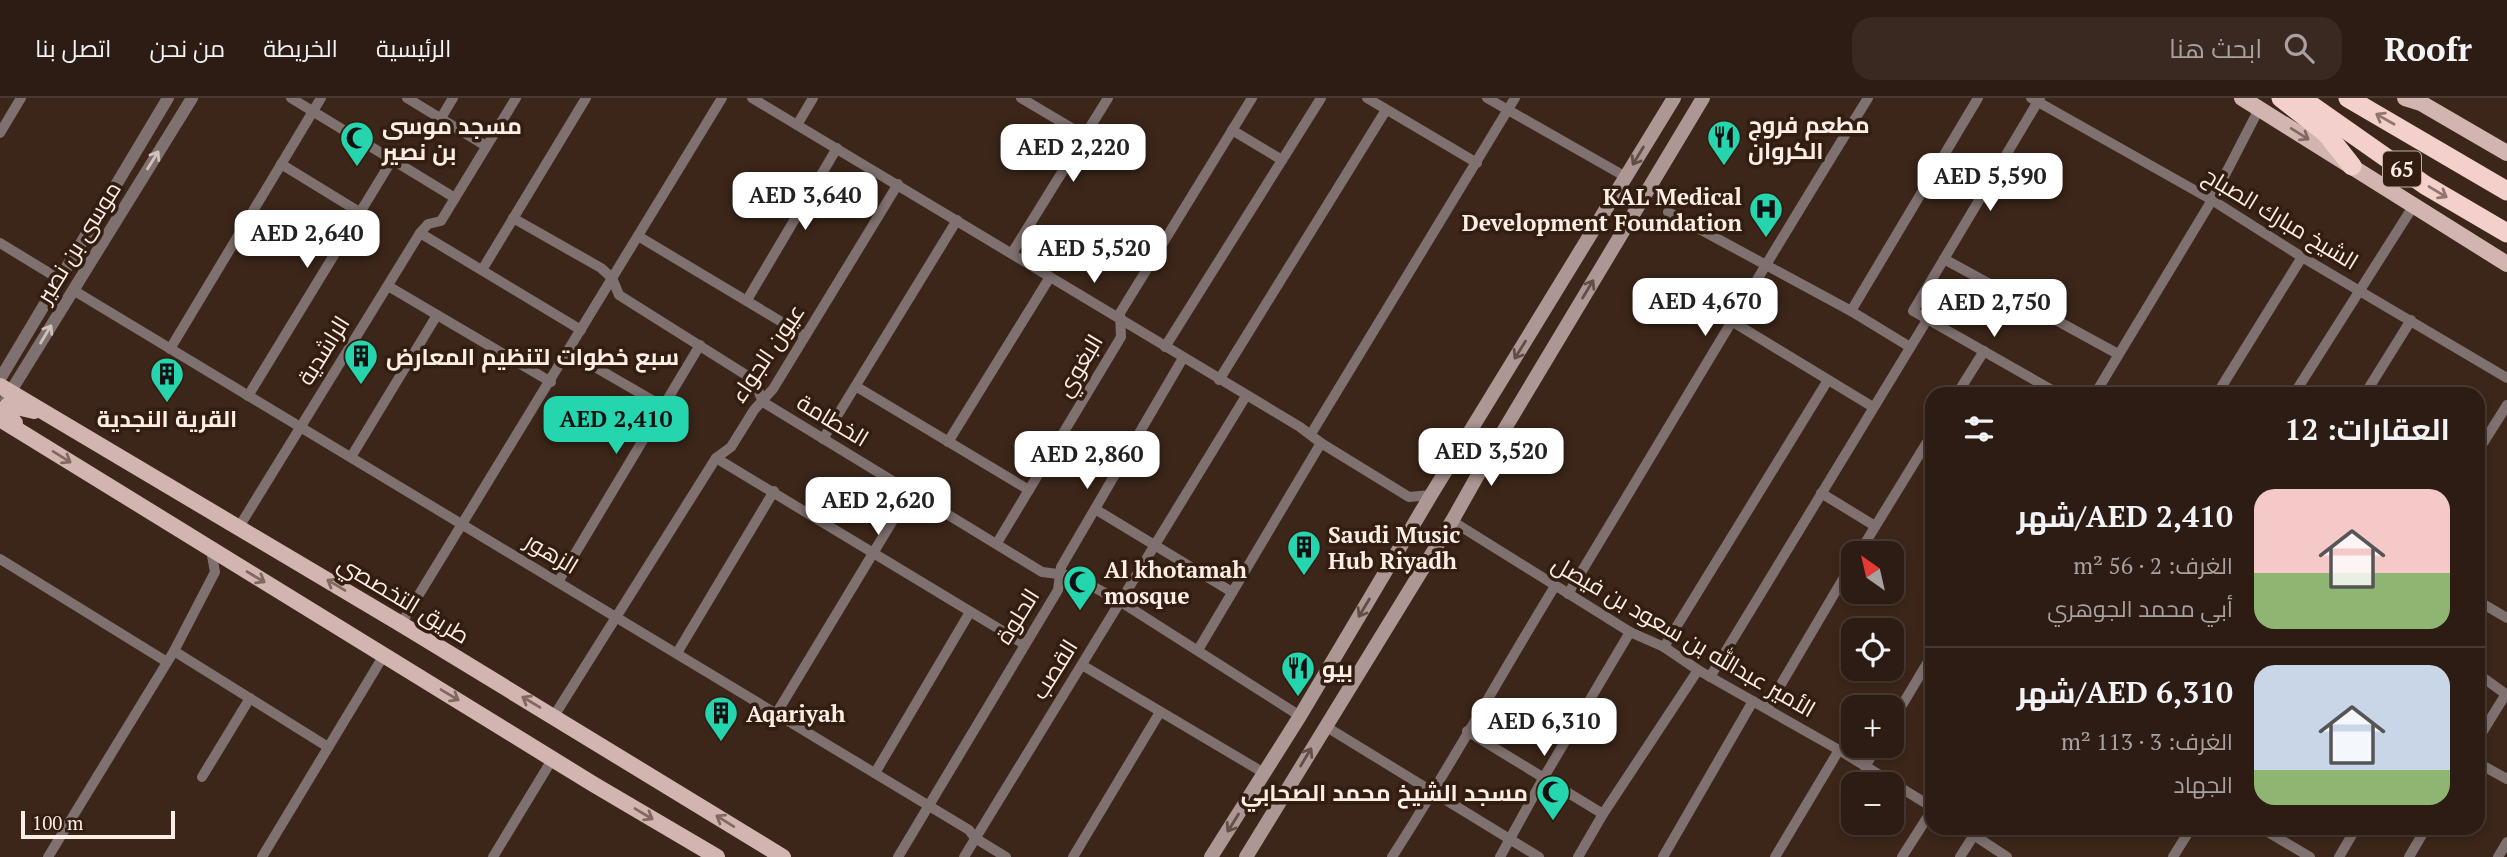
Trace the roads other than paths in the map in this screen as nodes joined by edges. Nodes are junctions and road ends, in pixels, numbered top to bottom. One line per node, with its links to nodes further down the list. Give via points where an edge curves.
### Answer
1 (21, 98): 37 (street)
2 (168, 98): 71 (street)
3 (192, 98): 74 (street, موسى بن نصير, one-way to 3)
4 (291, 98): 33 (street)
5 (321, 98): 33 (street)
6 (407, 98): 34 (street)
7 (453, 98): 34 (street)
8 (516, 98): 39 (street, الراشدية)
9 (586, 98): 55 (street)
10 (722, 98): 60 (street)
11 (751, 98): 35 (street)
12 (813, 98): 35 (street)
13 (1021, 98): 38 (street)
14 (1108, 98): 38 (street)
15 (1252, 98): 36 (street, البغوي)
16 (1321, 98): 43 (street)
17 (1367, 98): 31 (street)
18 (1487, 98): 32 (street)
19 (1515, 98): 32 (street)
20 (1674, 98): 47 (main road, one-way to 47)
21 (1703, 98): 131 (main road, one-way to 21)
22 (1868, 98): 66 (street)
23 (1978, 98): 76 (street)
24 (2242, 98): 30 (main road)
25 (2281, 98): 46 (highway, via 2326,133)
26 (2301, 98): 56 (highway, 65, one-way to 56)
27 (2348, 98): 49 (highway, 65, one-way to 27)
28 (2405, 98): 40 (main road)
29 (2036, 100): 51 (street, الشيخ مبارك الصباح); 65 (street)
30 (2259, 109): 46 (main road, one-way to 46); 51 (street)
31 (1386, 110): 44 (street); 95 (street)
32 (1507, 110): 44 (street); 47 (street)
33 (313, 111): 42 (street); 45 (street)
34 (441, 118): 39 (street)
35 (797, 125): 41 (street)
36 (1233, 130): 43 (street); 78 (street, البغوي, via 1120,313)
37 (0, 133)
38 (1085, 136): 63 (street)
39 (486, 146): 50 (street, الراشدية)
40 (2505, 147)
41 (837, 148): 48 (street); 75 (street)
42 (392, 160): 50 (street); 54 (street)
43 (1282, 160): 85 (street)
44 (1477, 163): 116 (street)
45 (281, 164): 54 (street); 87 (street)
46 (2352, 166): 52 (main road)
47 (1626, 177): 129 (main road, one-way to 129)
48 (898, 184): 57 (street); 83 (street, عيون الجواء)
49 (2507, 191)
50 (455, 198): 58 (street, الراشدية, via 441,221 428,224)
51 (2212, 200): 64 (street, الشيخ مبارك الصباح); 90 (street)
52 (2414, 205): 67 (main road); 73 (street)
53 (1668, 212): 66 (street)
54 (361, 213): 106 (street)
55 (513, 218): 68 (street); 70 (street, الخطامة)
56 (2479, 218): 59 (highway, 65); 62 (highway)
57 (957, 220): 63 (street); 99 (street)
58 (419, 233): 68 (street); 72 (street, الراشدية)
59 (2507, 233)
60 (638, 236): 70 (street); 75 (street)
61 (0, 243): 71 (street)
62 (2507, 246)
63 (1012, 253): 69 (street)
64 (2302, 257): 73 (street, الشيخ مبارك الصباح); 103 (street)
65 (1944, 259): 79 (street, via 1913,311); 90 (street)
66 (1764, 264): 76 (street); 81 (street)
67 (2507, 264)
68 (482, 270): 82 (street)
69 (1051, 277): 78 (street); 120 (street)
70 (612, 278): 82 (street); 84 (street, الخطامة, via 619,295)
71 (59, 279): 92 (street)
72 (388, 286): 77 (street); 115 (street, الراشدية)
73 (2359, 289): 80 (street, الشيخ مبارك الصباح); 104 (street)
74 (73, 290): 87 (street, الزهور); 93 (street, موسى بن نصير, one-way to 74)
75 (747, 300): 83 (street)
76 (1851, 311): 86 (street)
77 (437, 315): 97 (street); 123 (street)
78 (1121, 320): 85 (street); 125 (street, البغوي, via 1121,337)
79 (1927, 320): 86 (street); 88 (street)
80 (2411, 320): 94 (street, الشيخ مبارك الصباح); 105 (street)
81 (1733, 322): 96 (street); 146 (street)
82 (581, 330): 89 (street)
83 (805, 336): 108 (street, عيون الجواء)
84 (700, 345): 108 (street, الخطامة, via 754,380); 110 (street)
85 (1165, 346): 91 (street)
86 (1910, 347): 111 (street)
87 (170, 349): 106 (street, الزهور)
88 (1984, 351): 100 (street); 101 (street)
89 (569, 352): 97 (street); 110 (street)
90 (2118, 354): 102 (street)
91 (1183, 358): 95 (street); 130 (street, الحلوة)
92 (9, 363): 93 (street, via 5,376 14,379); 98 (street)
93 (22, 373): 98 (street, موسى بن نصير)
94 (2507, 378)
95 (1219, 380): 107 (street)
96 (1828, 380): 111 (street); 155 (street)
97 (551, 382): 132 (street)
98 (4, 386): 112 (street, موسى بن نصير); 113 (main road, طريق التخصصي)
99 (857, 387): 118 (street); 120 (street)
100 (1961, 387)
101 (2047, 387)
102 (2099, 387)
103 (2221, 387)
104 (2298, 387)
105 (2369, 387)
106 (248, 396): 115 (street, الزهور)
107 (1246, 396): 116 (street); 137 (street, القصب)
108 (763, 402): 118 (street, الخطامة); 124 (street, عيون الجواء, via 731,447)
109 (2507, 405): 119 (street)
110 (664, 407): 142 (street)
111 (1873, 407): 128 (street)
112 (0, 409)
113 (46, 413): 117 (main road, via 4,408); 134 (main road, طريق التخصصي)
114 (0, 419): 117 (main road)
115 (300, 428): 123 (street, الزهور); 134 (street, الراشدية)
116 (1311, 434): 121 (street)
117 (32, 439): 138 (main road, one-way to 138)
118 (823, 439): 127 (street, الخطامة)
119 (2485, 440)
120 (948, 443): 125 (street)
121 (1321, 443): 129 (street, via 1409,496); 145 (street)
122 (1925, 445): 133 (street)
123 (351, 457): 132 (street, الزهور)
124 (716, 458): 126 (street); 150 (street, عيون الجواء)
125 (1029, 490): 136 (street, البغوي)
126 (774, 491): 139 (street); 158 (street)
127 (910, 492): 136 (street, الخطامة); 139 (street)
128 (1821, 493): 133 (street); 164 (street)
129 (1431, 495): 174 (main road, one-way to 174)
130 (1095, 509): 137 (street); 141 (street, الحلوة)
131 (1452, 522): 144 (street, الأمير عبدالله بن سعود بن فيصل); 175 (main road)
132 (462, 525): 142 (street, الزهور); 152 (street)
133 (1875, 526): 135 (street)
134 (239, 527): 152 (main road, طريق التخصصي, one-way to 134)
135 (1866, 541)
136 (997, 543): 141 (street, الخطامة, via 1042,572)
137 (1155, 546): 145 (street); 147 (street, القصب)
138 (211, 550): 156 (street, via 215,572); 159 (main road, one-way to 159)
139 (872, 552): 149 (street); 172 (street)
140 (0, 559): 160 (street)
141 (1060, 573): 147 (street, الخطامة); 154 (street, الحلوة, via 1058,590)
142 (558, 582): 150 (street, الزهور)
143 (1841, 582): 170 (street)
144 (1555, 586): 146 (street, الأمير عبدالله بن سعود بن فيصل); 177 (street)
145 (1232, 592): 157 (street)
146 (1568, 594): 153 (street, الأمير عبدالله بن سعود بن فيصل)
147 (1121, 602): 157 (street, الخطامة); 161 (street, القصب)
148 (2485, 605): 151 (street)
149 (970, 612): 154 (street); 184 (street)
150 (617, 617): 158 (street, الزهور); 173 (street, عيون الجواء)
151 (2507, 618)
152 (401, 624): 173 (main road, طريق التخصصي, one-way to 152)
153 (1630, 632): 155 (street, الأمير عبدالله بن سعود بن فيصل); 187 (street)
154 (1024, 644): 191 (street, الحلوة)
155 (1664, 647): 163 (street, الأمير عبدالله بن سعود بن فيصل)
156 (174, 650): 160 (street); 167 (street)
157 (1198, 650): 174 (street, الخطامة)
158 (677, 653): 172 (street, الزهور)
159 (384, 654): 178 (street); 180 (main road, one-way to 180)
160 (167, 662): 202 (street)
161 (1082, 665): 171 (street); 199 (street, القصب)
162 (1925, 667): 169 (street)
163 (1698, 670): 164 (street, الأمير عبدالله بن سعود بن فيصل); 192 (street)
164 (1710, 677): 168 (street, الأمير عبدالله بن سعود بن فيصل)
165 (2485, 679): 166 (street)
166 (2507, 694): 176 (street)
167 (250, 698): 178 (street); 186 (street)
168 (1753, 701): 170 (street, الأمير عبدالله بن سعود بن فيصل); 217 (street)
169 (1904, 702)
170 (1767, 708): 179 (street, الأمير عبدالله بن سعود بن فيصل)
171 (1160, 712): 185 (street); 210 (street)
172 (776, 713): 184 (street, الزهور)
173 (554, 716): 206 (main road, طريق التخصصي, one-way to 173)
174 (1300, 716): 185 (main road)
175 (1325, 726): 189 (street); 212 (main road, one-way to 175)
176 (2485, 728)
177 (1467, 731): 187 (street); 189 (street)
178 (328, 747): 203 (street)
179 (1839, 750): 182 (street, الأمير عبدالله بن سعود بن فيصل); 218 (street)
180 (553, 758): 204 (street); 205 (main road, one-way to 205)
181 (1870, 758): 182 (street)
182 (1865, 766): 190 (street, الأمير عبدالله بن سعود بن فيصل)
183 (2485, 767): 188 (street)
184 (875, 773): 191 (street, الزهور)
185 (1264, 773): 211 (main road, one-way to 211)
186 (202, 777)
187 (1544, 777): 192 (street); 200 (street)
188 (2507, 779)
189 (1433, 792): 200 (street); 213 (street)
190 (1925, 805)
191 (927, 806): 199 (street, الزهور); 207 (street, الحلوة)
192 (1603, 814): 216 (street)
193 (1925, 820): 219 (street)
194 (1974, 835): 220 (street); 221 (street)
195 (2187, 835): 222 (street)
196 (2273, 835): 223 (street)
197 (2353, 835): 224 (street)
198 (2422, 835): 225 (street)
199 (975, 838): 208 (street, القصب); 209 (street, الزهور)
200 (1511, 840): 214 (street); 215 (street)
201 (2507, 842): 226 (street)
202 (48, 857)
203 (262, 857)
204 (493, 857)
205 (718, 857)
206 (783, 857)
207 (898, 857)
208 (964, 857)
209 (1006, 857)
210 (1073, 857)
211 (1211, 857)
212 (1246, 857)
213 (1392, 857)
214 (1500, 857)
215 (1539, 857)
216 (1578, 857)
217 (1663, 857)
218 (1775, 857)
219 (1902, 857)
220 (1960, 857)
221 (2007, 857)
222 (2173, 857)
223 (2309, 857)
224 (2339, 857)
225 (2409, 857)
226 (2498, 857)

